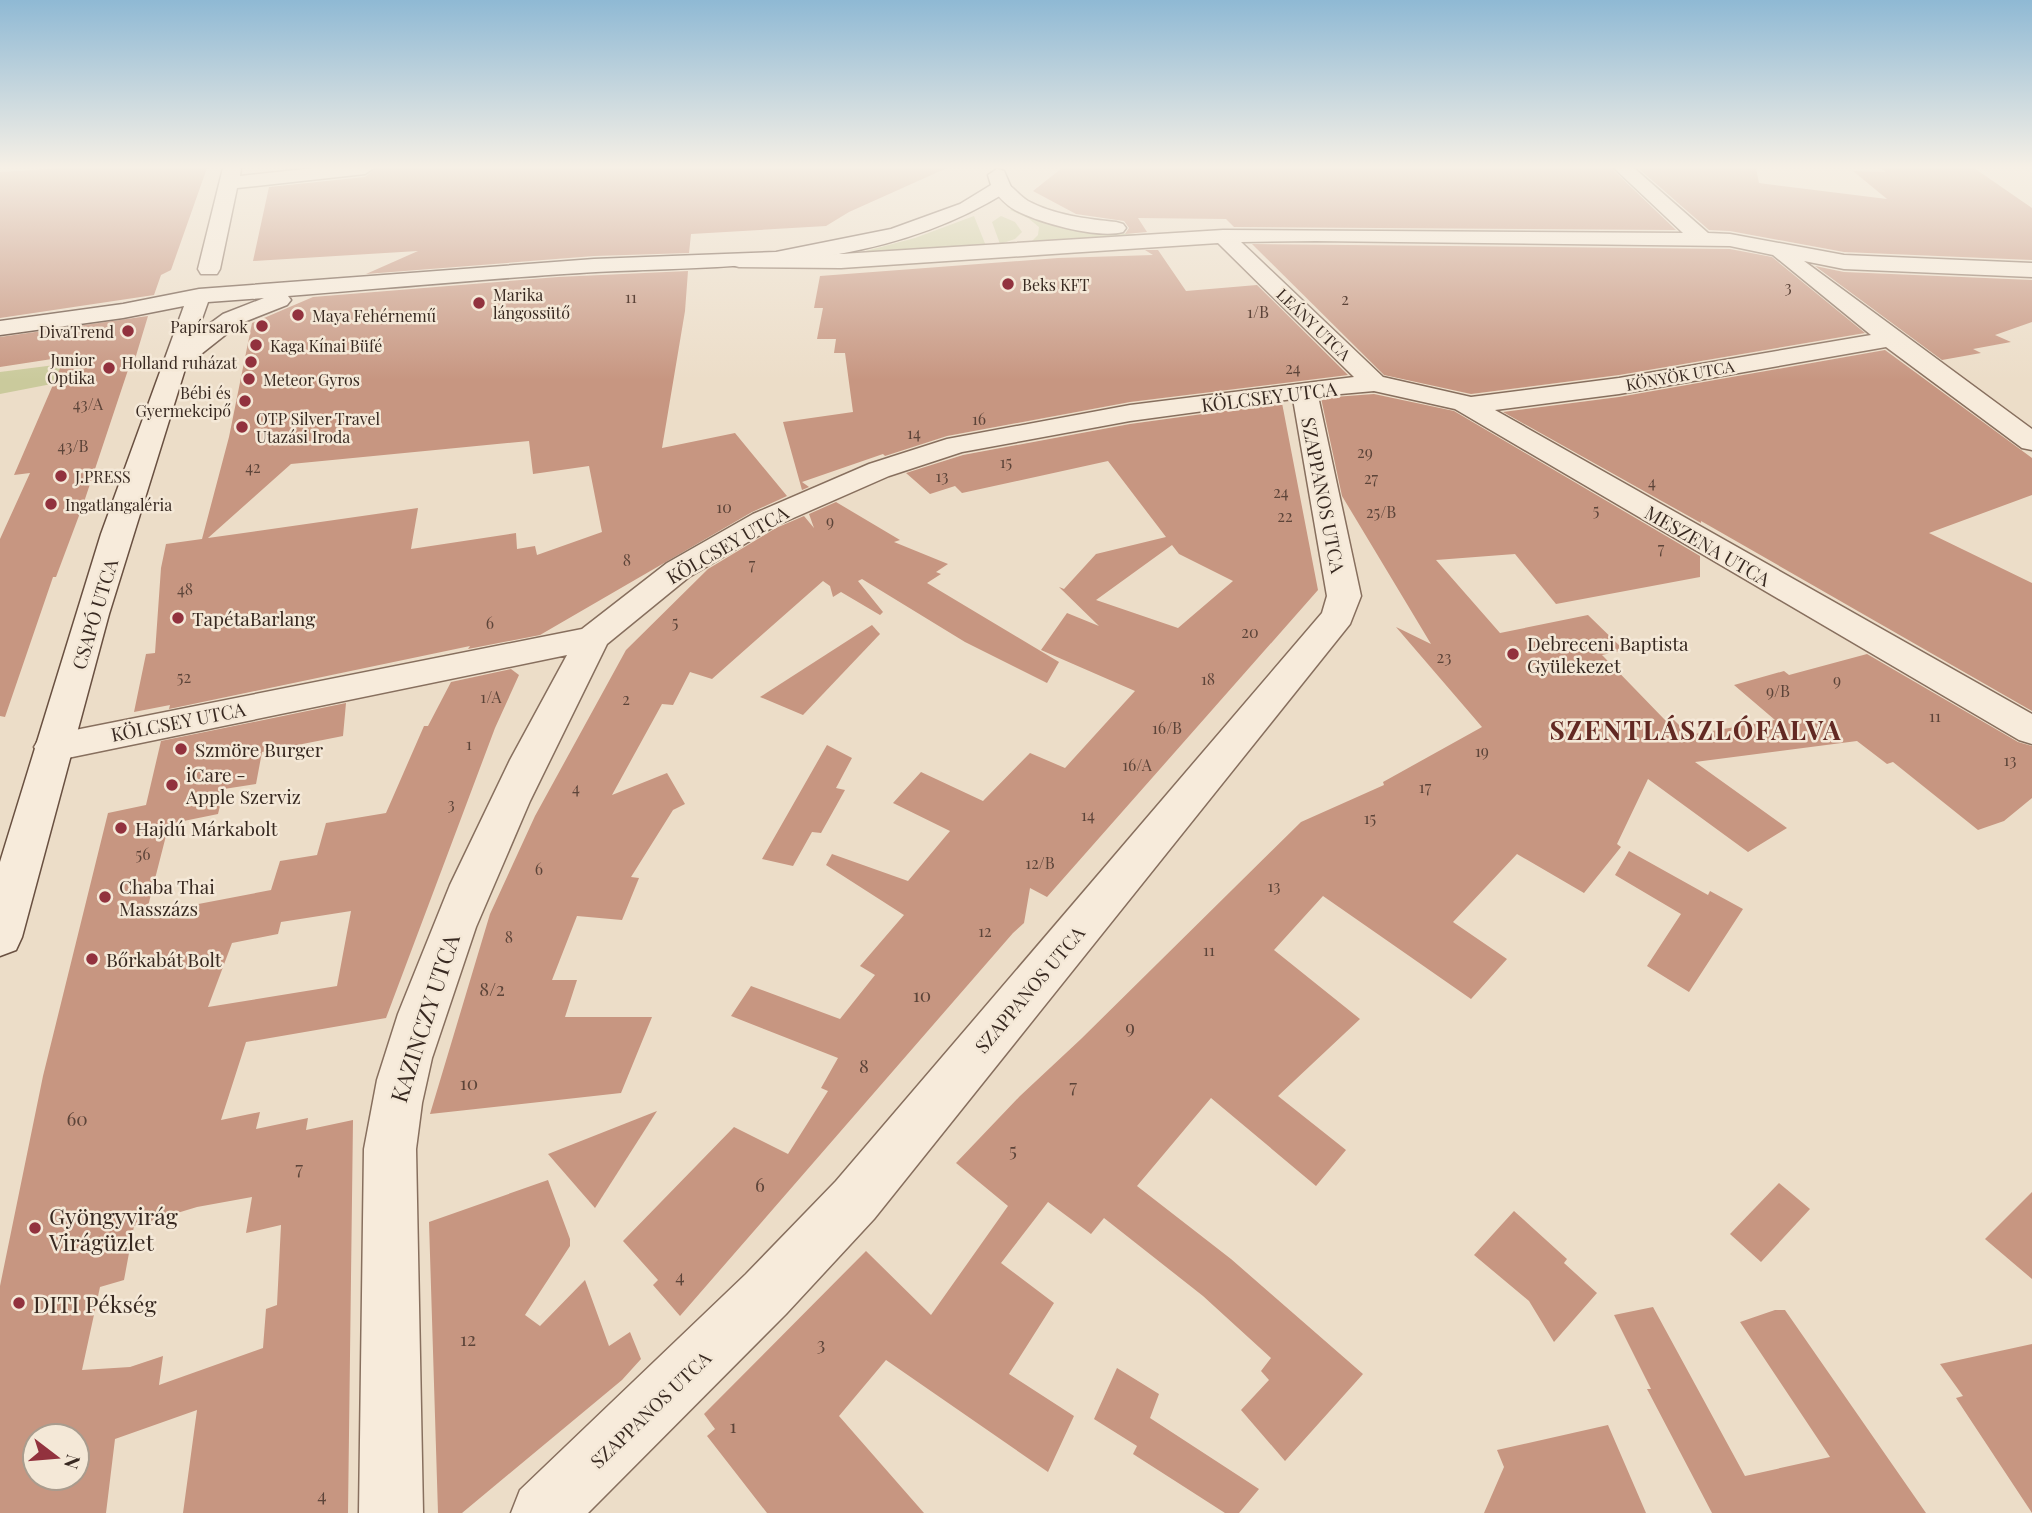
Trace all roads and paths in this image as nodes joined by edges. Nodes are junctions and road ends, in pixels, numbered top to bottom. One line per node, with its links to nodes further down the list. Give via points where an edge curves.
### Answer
1 (216, 239): 12 (street)
2 (842, 239): 8 (street)
3 (863, 239): 8 (street)
4 (1183, 239): 10 (street, via 841,261)
5 (1226, 239): 21 (street, LEÁNY UTCA)
6 (1536, 239): 7 (street)
7 (1703, 240): 9 (street)
8 (830, 243): 10 (street, via 776,258); 11 (street)
9 (1773, 248): 13 (street, via 1849,263); 18 (street)
10 (728, 260): 11 (street)
11 (687, 261): 14 (street)
12 (209, 269)
13 (2032, 270)
14 (332, 284): 15 (street); 19 (street, via 240,315)
15 (199, 296): 16 (street, via 134,294); 17 (street); 19 (street, CSAPÓ UTCA)
16 (0, 312)
17 (0, 328)
18 (1891, 339): 20 (street); 24 (street, KÖNYÖK UTCA, via 1619,386)
19 (176, 361): 28 (street, CSAPÓ UTCA)
20 (1942, 374): 23 (street); 25 (street)
21 (1374, 383): 22 (street, KÖLCSEY UTCA); 24 (street, MESZENA UTCA)
22 (1304, 390): 26 (street, KÖLCSEY UTCA, via 1069,423 957,445 892,465 793,506 706,552); 31 (street, SZAPPANOS UTCA, via 1344,596 1338,616 855,1200)
23 (2019, 404)
24 (1468, 405): 27 (street, MESZENA UTCA)
25 (2032, 442)
26 (593, 638): 28 (street, KÖLCSEY UTCA); 30 (street, KAZINCZY UTCA, via 479,868 420,1016 393,1112)
27 (2032, 732)
28 (53, 747): 29 (street, CSAPÓ UTCA)
29 (0, 937)
30 (391, 1513)
31 (543, 1513)

